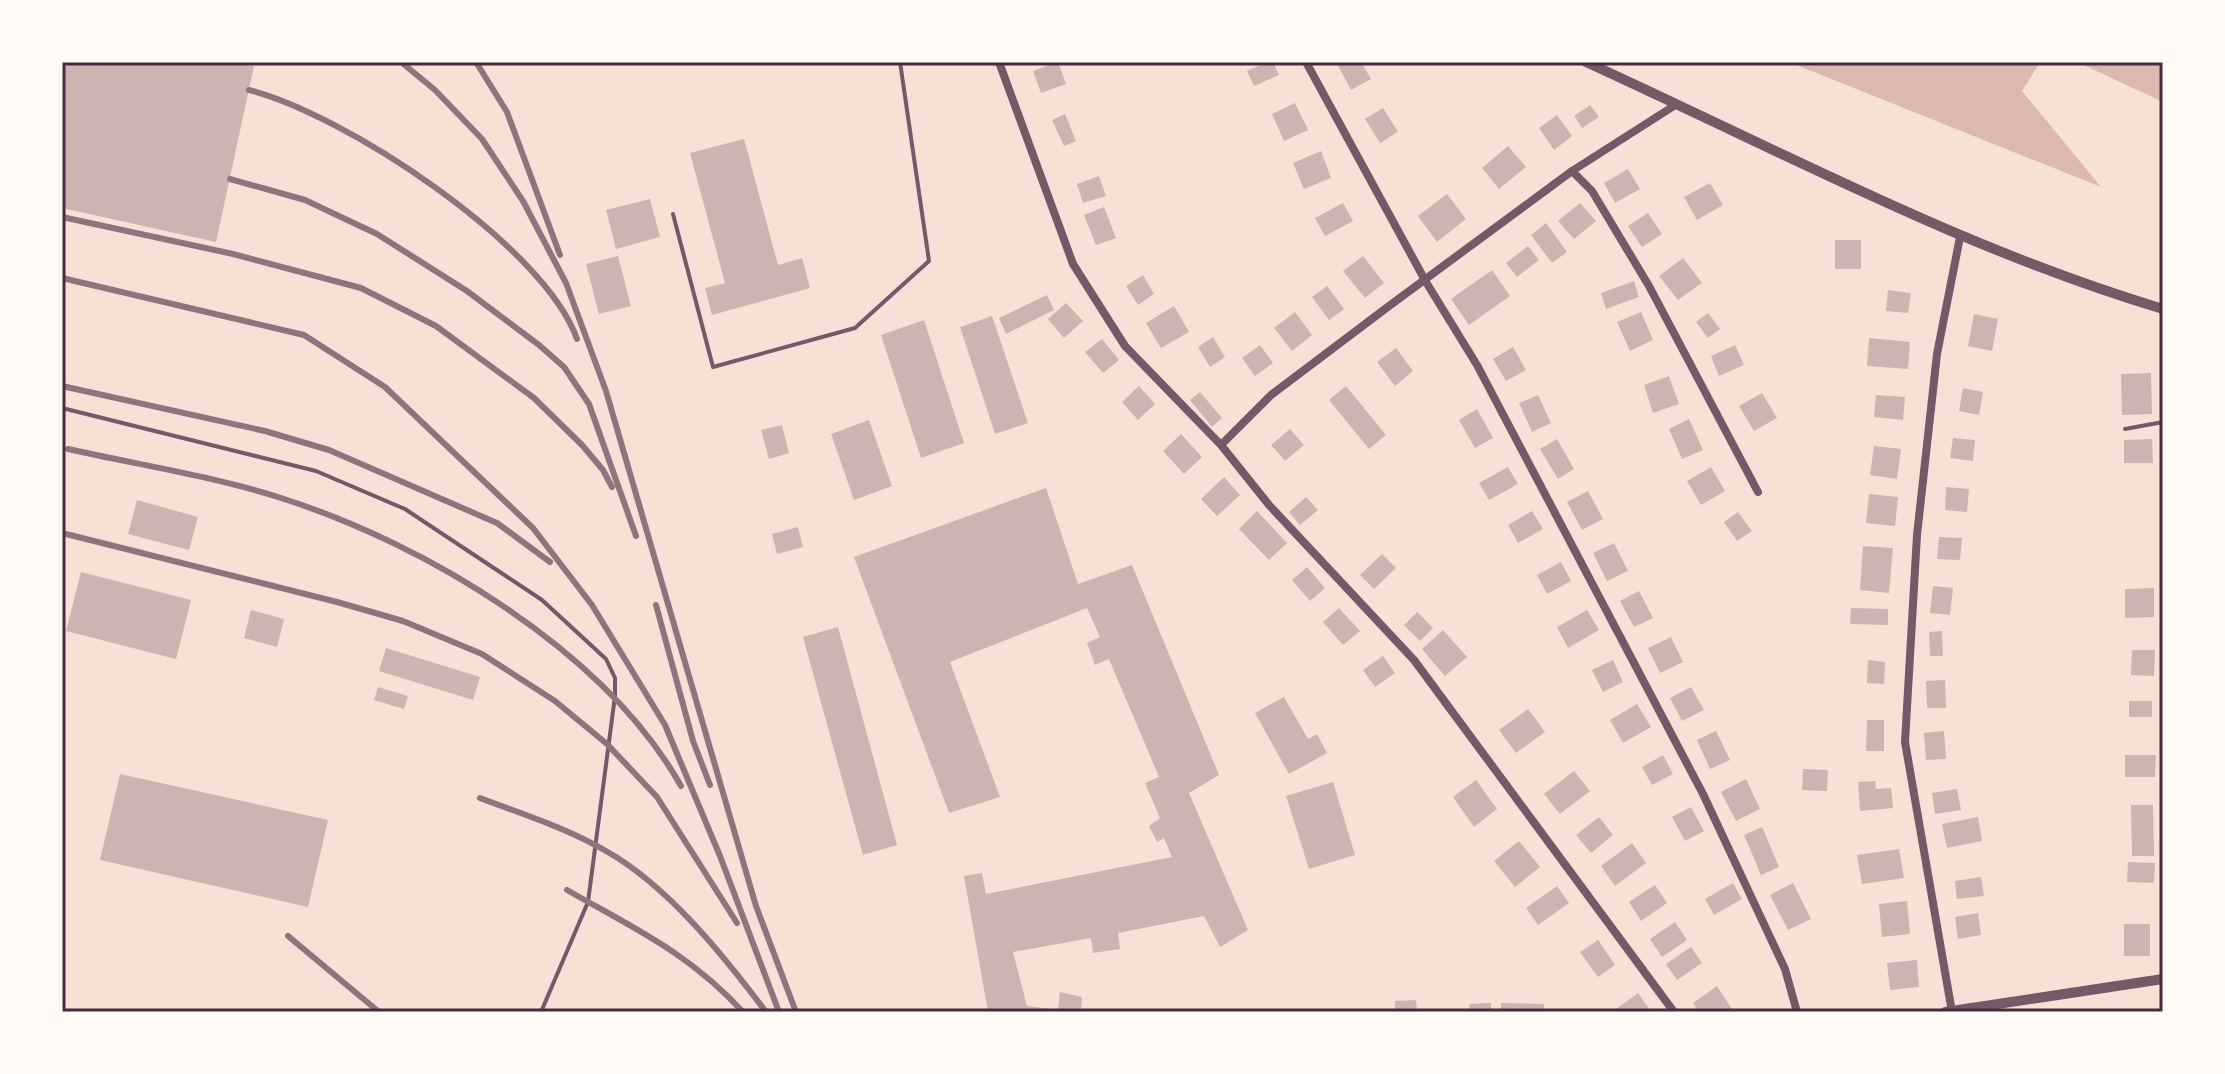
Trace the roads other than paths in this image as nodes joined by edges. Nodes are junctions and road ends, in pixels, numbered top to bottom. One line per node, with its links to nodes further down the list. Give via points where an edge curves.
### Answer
1 (900, 62): 7 (lane, via 929,261 855,328 713,367)
2 (999, 62): 14 (street, via 1073,264 1125,346)
3 (1306, 62): 9 (street)
4 (1586, 62): 5 (street)
5 (1677, 104): 6 (street); 8 (street)
6 (1572, 171): 9 (street); 15 (street, via 1592,191 1649,286)
7 (673, 214)
8 (1960, 237): 10 (street); 21 (street, via 1937,354 1919,520 1905,742)
9 (1426, 282): 14 (street, via 1271,395); 19 (street, via 1477,365 1703,794 1785,969)
10 (2163, 309)
11 (62, 408): 17 (lane, via 316,471 405,509 542,600 606,659 615,678 615,696 588,902)
12 (2163, 422): 13 (lane)
13 (2125, 429)
14 (1221, 445): 18 (street, via 1269,505 1414,660)
15 (1758, 492)
16 (2163, 979): 21 (street)
17 (541, 1012)
18 (1674, 1012)
19 (1797, 1012)
20 (1945, 1012): 21 (street)
21 (1952, 1012)

